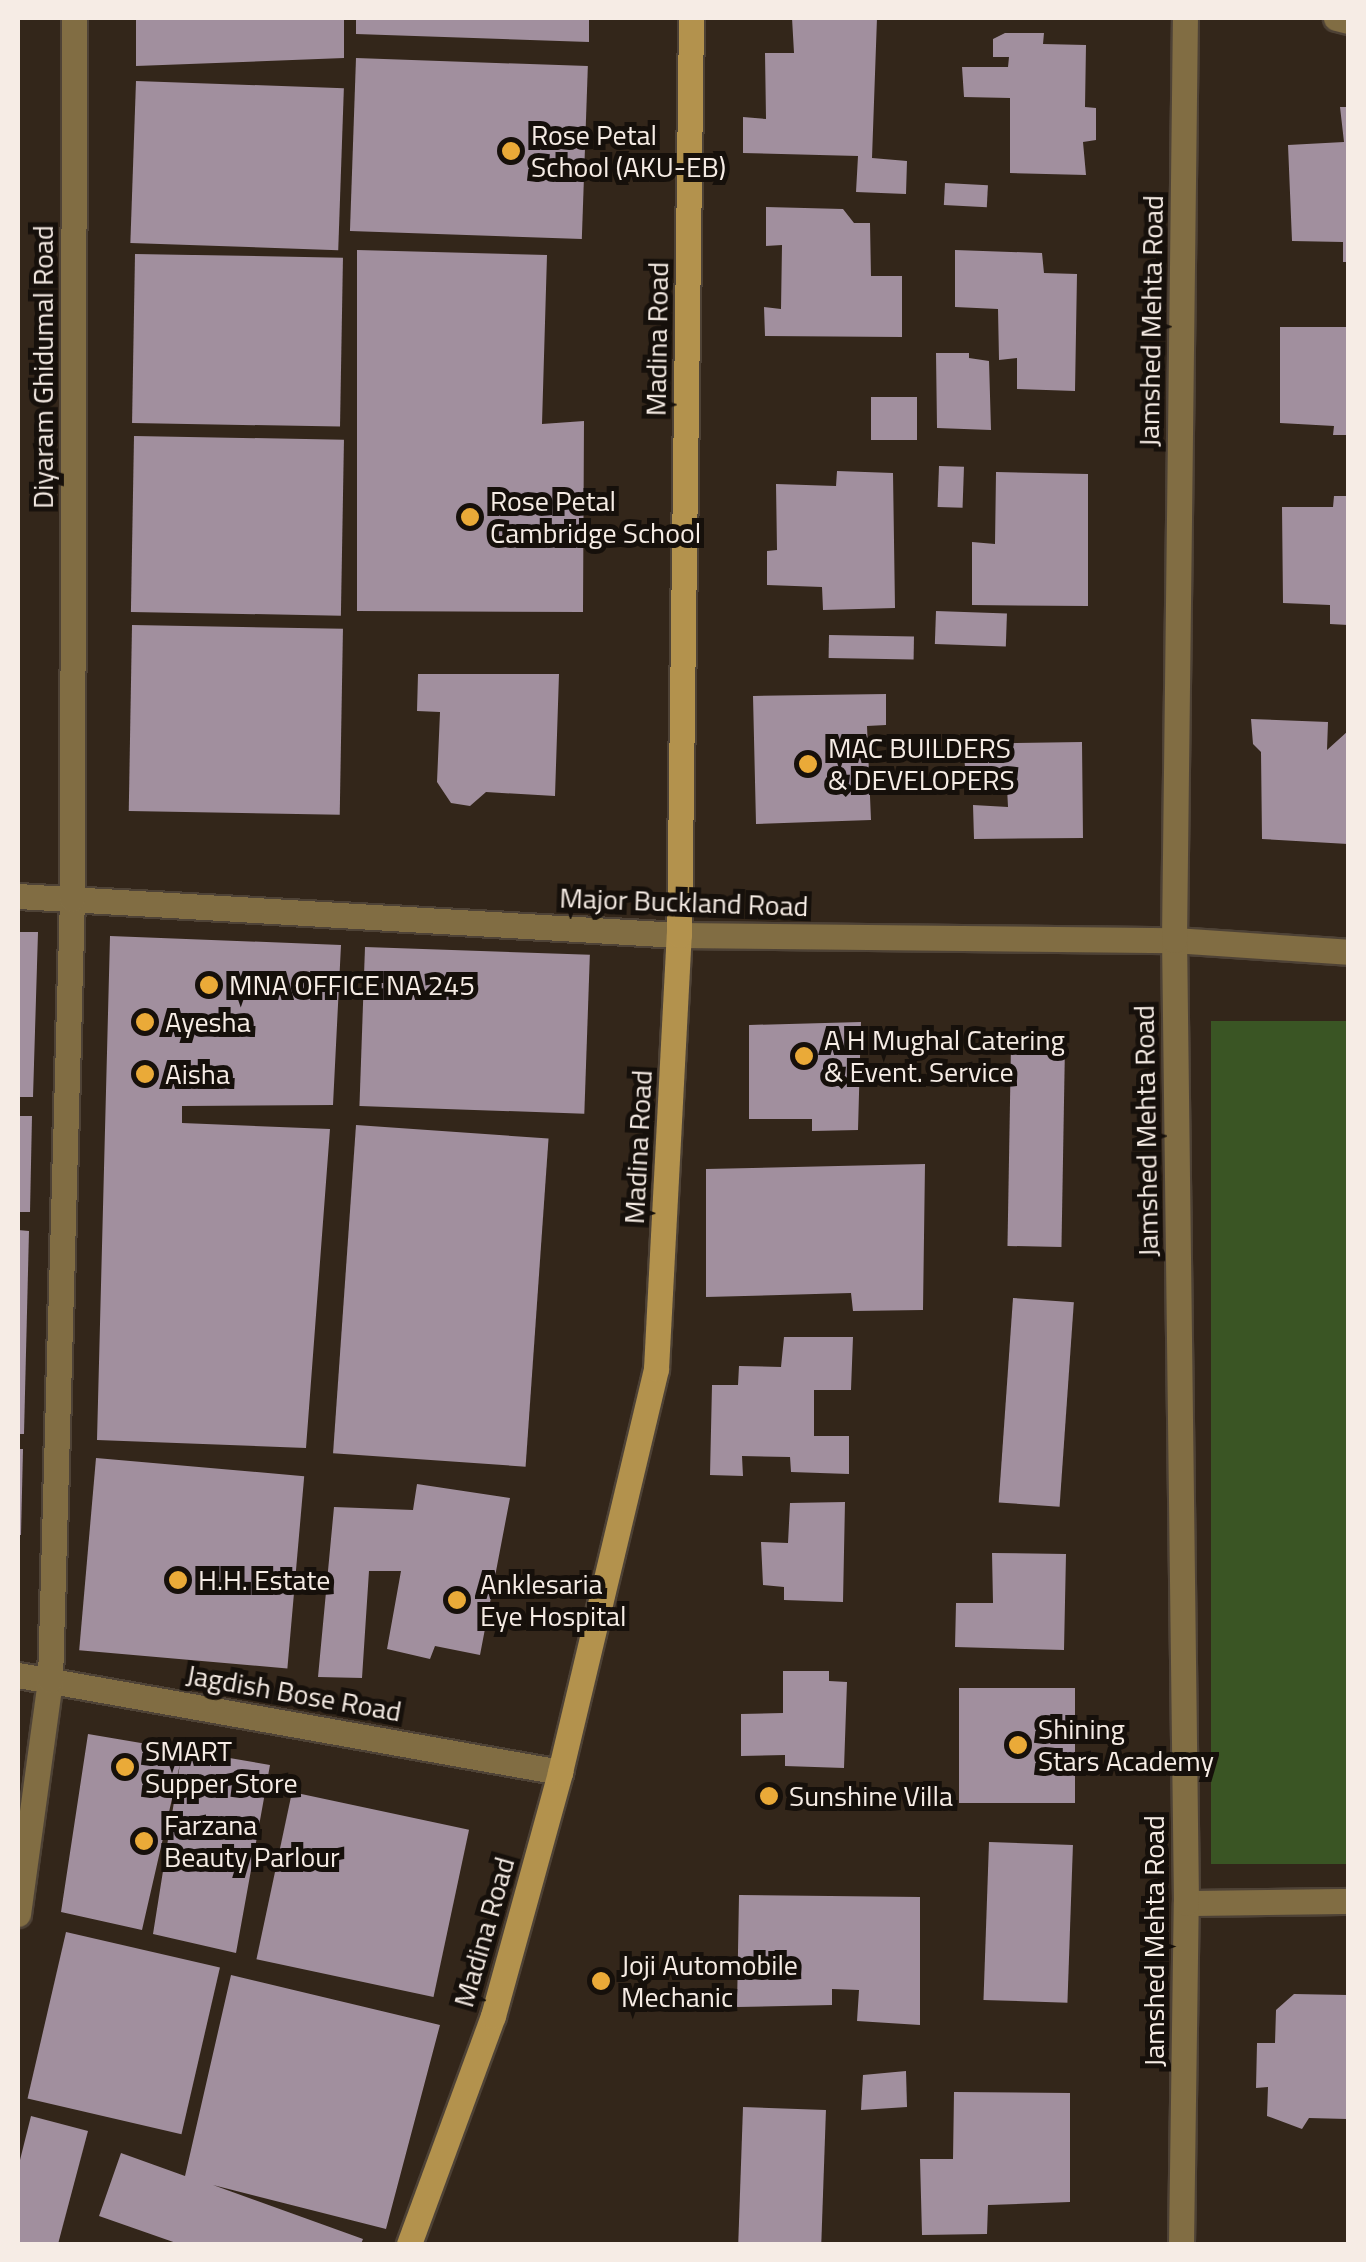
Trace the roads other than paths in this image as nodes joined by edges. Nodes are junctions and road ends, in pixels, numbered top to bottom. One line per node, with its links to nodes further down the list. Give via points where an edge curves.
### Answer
1 (74, 18): 7 (street, Diyaram Ghidumal Road)
2 (691, 18): 8 (main road, Madina Road)
3 (1185, 18): 9 (street, Jamshed Mehta Road)
4 (1336, 18): 5 (street)
5 (1348, 21)
6 (18, 896): 7 (street, Major Buckland Road)
7 (72, 899): 8 (street, Major Buckland Road); 12 (street, Diyaram Ghidumal Road)
8 (679, 935): 9 (street, Major Buckland Road); 13 (main road, Madina Road, via 656,1370)
9 (1174, 940): 10 (street, Major Buckland Road); 15 (street, Jamshed Mehta Road)
10 (1348, 952)
11 (18, 1675): 12 (street, Jagdish Bose Road)
12 (50, 1680): 13 (street, Jagdish Bose Road); 16 (street, Diyaram Ghidumal Road)
13 (560, 1772): 17 (main road, Madina Road, via 492,2016)
14 (1348, 1901): 15 (street)
15 (1186, 1903): 18 (street, Jamshed Mehta Road)
16 (18, 1914)
17 (409, 2244)
18 (1181, 2244)

